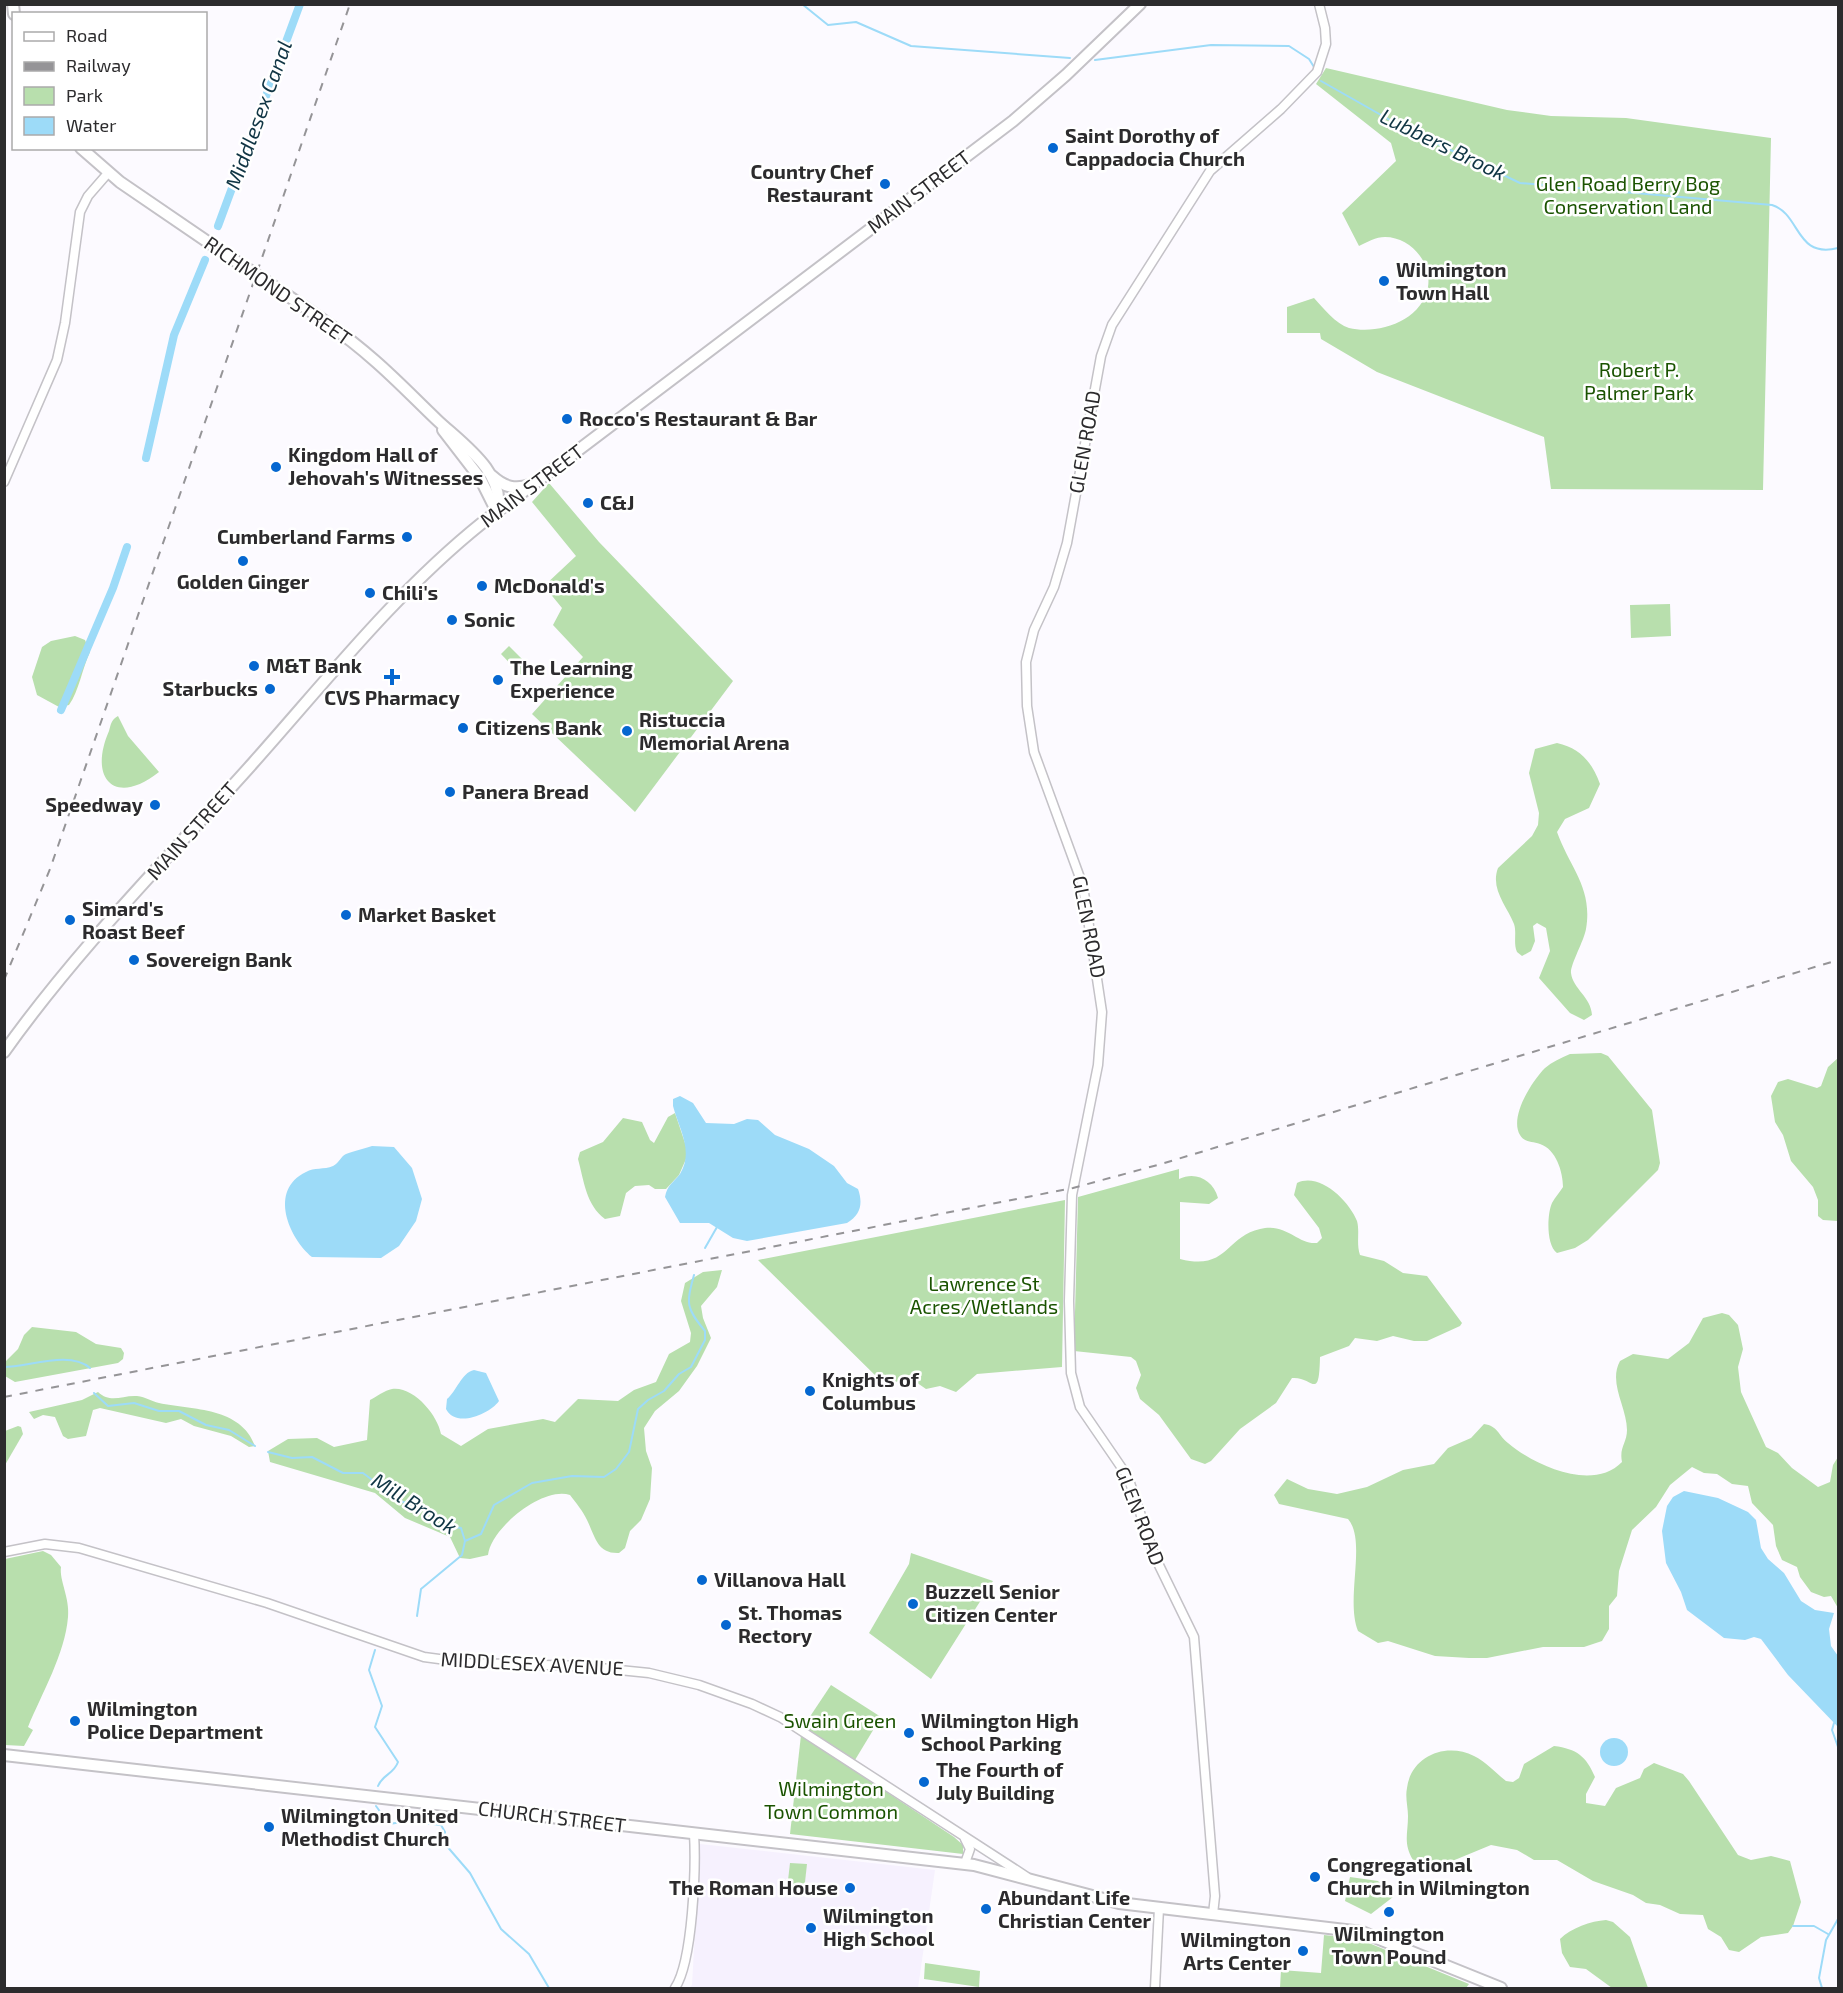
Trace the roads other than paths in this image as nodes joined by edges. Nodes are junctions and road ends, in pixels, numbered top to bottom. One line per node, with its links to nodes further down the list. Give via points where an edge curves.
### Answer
1 (1140, 4): 8 (main road, MAIN STREET, via 1013,121)
2 (1319, 4): 18 (street, GLEN ROAD, via 1326,44 1317,72 1210,171 1104,341 1067,543 1032,639 1025,670 1034,752 1083,886 1102,1005 1098,1065 1071,1203 1071,1373 1080,1407 1128,1477 1158,1563 1194,1637 1215,1896)
3 (83, 150): 4 (main road, RICHMOND STREET)
4 (108, 173): 5 (main road, RICHMOND STREET, bridge, via 373,358); 7 (street, via 88,196 80,213 57,360)
5 (439, 422): 6 (main road, RICHMOND STREET); 9 (main road, RICHMOND STREET, via 480,478)
6 (486, 469): 8 (main road, via 507,486 519,488); 9 (main road, RICHMOND STREET, via 498,495)
7 (4, 482)
8 (536, 482): 9 (main road, MAIN STREET)
9 (497, 512): 10 (main road, MAIN STREET, via 405,593 80,958)
10 (4, 1052)
11 (4, 1552): 14 (street, MIDDLESEX AVENUE, via 45,1544 85,1550 278,1606 433,1659 629,1670 699,1685 780,1717)
12 (4, 1755): 13 (main road, CHURCH STREET)
13 (694, 1833): 15 (main road, CHURCH STREET); 19 (street, via 688,1952)
14 (963, 1837): 15 (street, via 970,1849); 16 (street, MIDDLESEX AVENUE)
15 (965, 1863): 16 (main road, CHURCH STREET)
16 (1027, 1877): 17 (main road, MIDDLESEX AVENUE, via 1092,1897)
17 (1159, 1908): 18 (main road, MIDDLESEX AVENUE); 20 (street)
18 (1213, 1914): 21 (main road, MIDDLESEX AVENUE, via 1362,1932)
19 (675, 1989)
20 (1155, 1989)
21 (1501, 1989)

